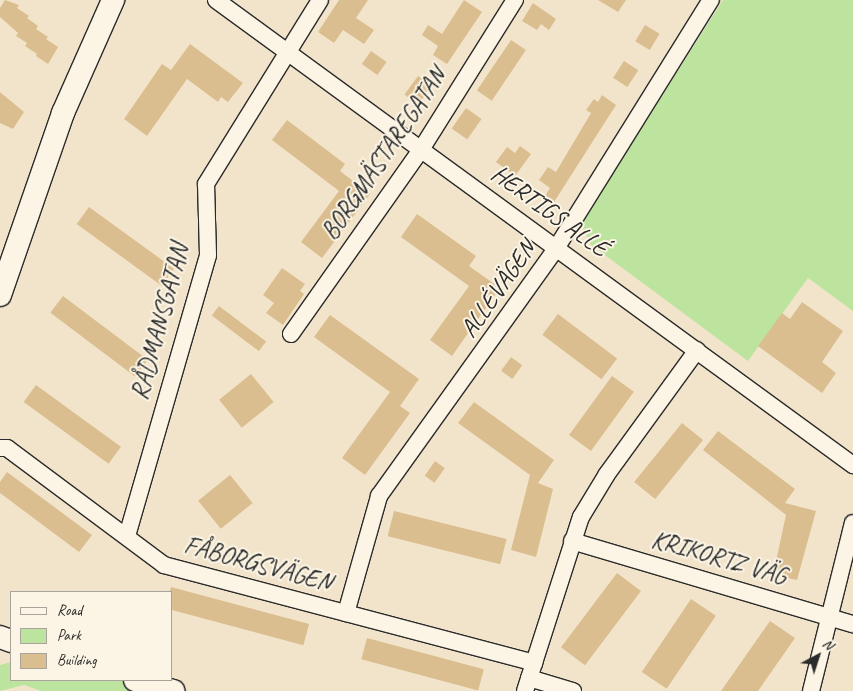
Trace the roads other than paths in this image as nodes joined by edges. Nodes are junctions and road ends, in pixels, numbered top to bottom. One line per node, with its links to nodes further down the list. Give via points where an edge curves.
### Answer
1 (113, 0): 9 (street, via 60,122)
2 (216, 0): 6 (street, HERTIGS ALLÉ)
3 (320, 0): 6 (street, RÅDMANSGATAN)
4 (515, 0): 7 (street, BORGMÄSTAREGATAN)
5 (711, 0): 8 (street, ALLÉVÄGEN)
6 (287, 52): 7 (street, HERTIGS ALLÉ); 15 (street, RÅDMANSGATAN, via 206,184 208,254)
7 (422, 148): 8 (street, HERTIGS ALLÉ); 10 (street, BORGMÄSTAREGATAN)
8 (558, 248): 11 (street, HERTIGS ALLÉ); 17 (street, ALLÉVÄGEN, via 379,496)
9 (0, 295)
10 (291, 334)
11 (698, 350): 13 (street, HERTIGS ALLÉ); 16 (street, via 607,474 581,517)
12 (0, 448): 15 (street, FÅBORGSVÄGEN, via 7,448)
13 (853, 465)
14 (853, 523): 18 (street)
15 (126, 536): 17 (street, FÅBORGSVÄGEN, via 164,565)
16 (572, 541): 18 (street, KRIKORTZ VÄG); 20 (street)
17 (346, 613): 20 (street, FÅBORGSVÄGEN)
18 (829, 617): 19 (street, KRIKORTZ VÄG); 24 (street)
19 (853, 624)
20 (529, 677): 23 (street, FÅBORGSVÄGEN)
21 (138, 681): 22 (street)
22 (173, 691)
23 (573, 691)
24 (811, 691)

